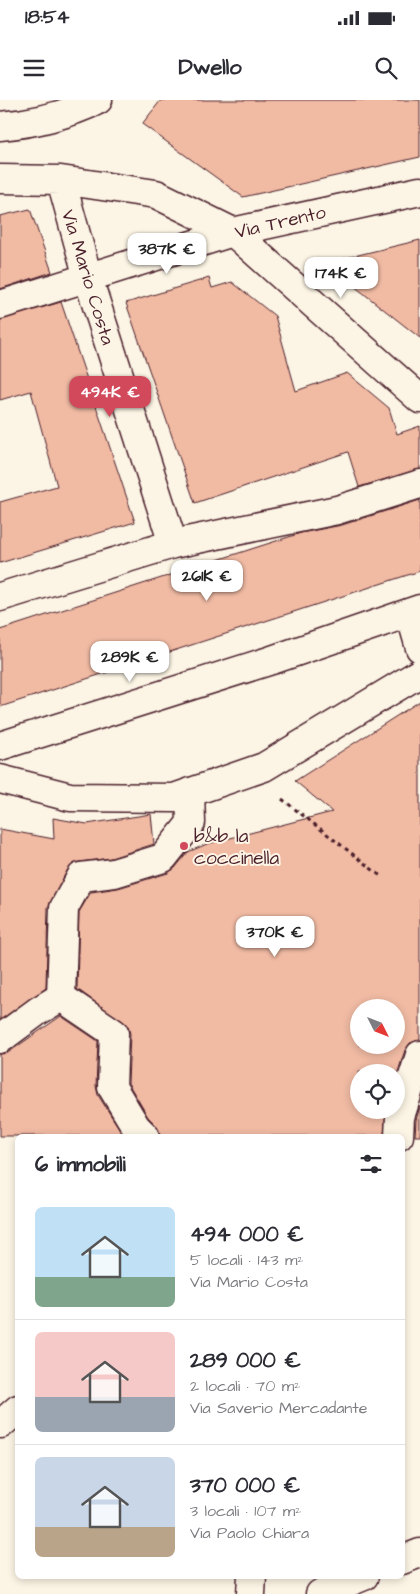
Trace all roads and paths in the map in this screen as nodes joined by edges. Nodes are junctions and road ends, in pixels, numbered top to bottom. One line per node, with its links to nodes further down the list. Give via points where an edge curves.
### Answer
1 (98, 100): 2 (street, via 71,113)
2 (0, 126)
3 (0, 179): 4 (street)
4 (61, 180): 6 (street, via 156,194); 7 (street, Via Mario Costa)
5 (420, 192): 6 (street, Via Trento)
6 (233, 232): 7 (street, Via Trento); 9 (street)
7 (88, 278): 8 (street, Via Trento); 11 (street, Via Mario Costa)
8 (0, 306)
9 (420, 399)
10 (420, 484): 11 (street, via 337,510)
11 (173, 544): 12 (street)
12 (0, 597)
13 (415, 611): 14 (street); 16 (street)
14 (420, 648)
15 (420, 673): 17 (street)
16 (0, 746)
17 (264, 767): 19 (street); 20 (path, via 272,791)
18 (0, 779): 19 (street, via 70,797 174,798)
19 (190, 792): 21 (street, via 191,823 163,858 114,873 81,877 64,908)
20 (382, 877)
21 (61, 997): 22 (street); 24 (street, via 114,1033 112,1087)
22 (0, 1039)
23 (419, 1057): 25 (street, via 400,1117)
24 (143, 1134)
25 (399, 1134)
26 (420, 1553): 27 (street)
27 (405, 1559)
28 (252, 1579): 30 (street)
29 (357, 1579): 31 (street)
30 (251, 1594)
31 (320, 1594)

